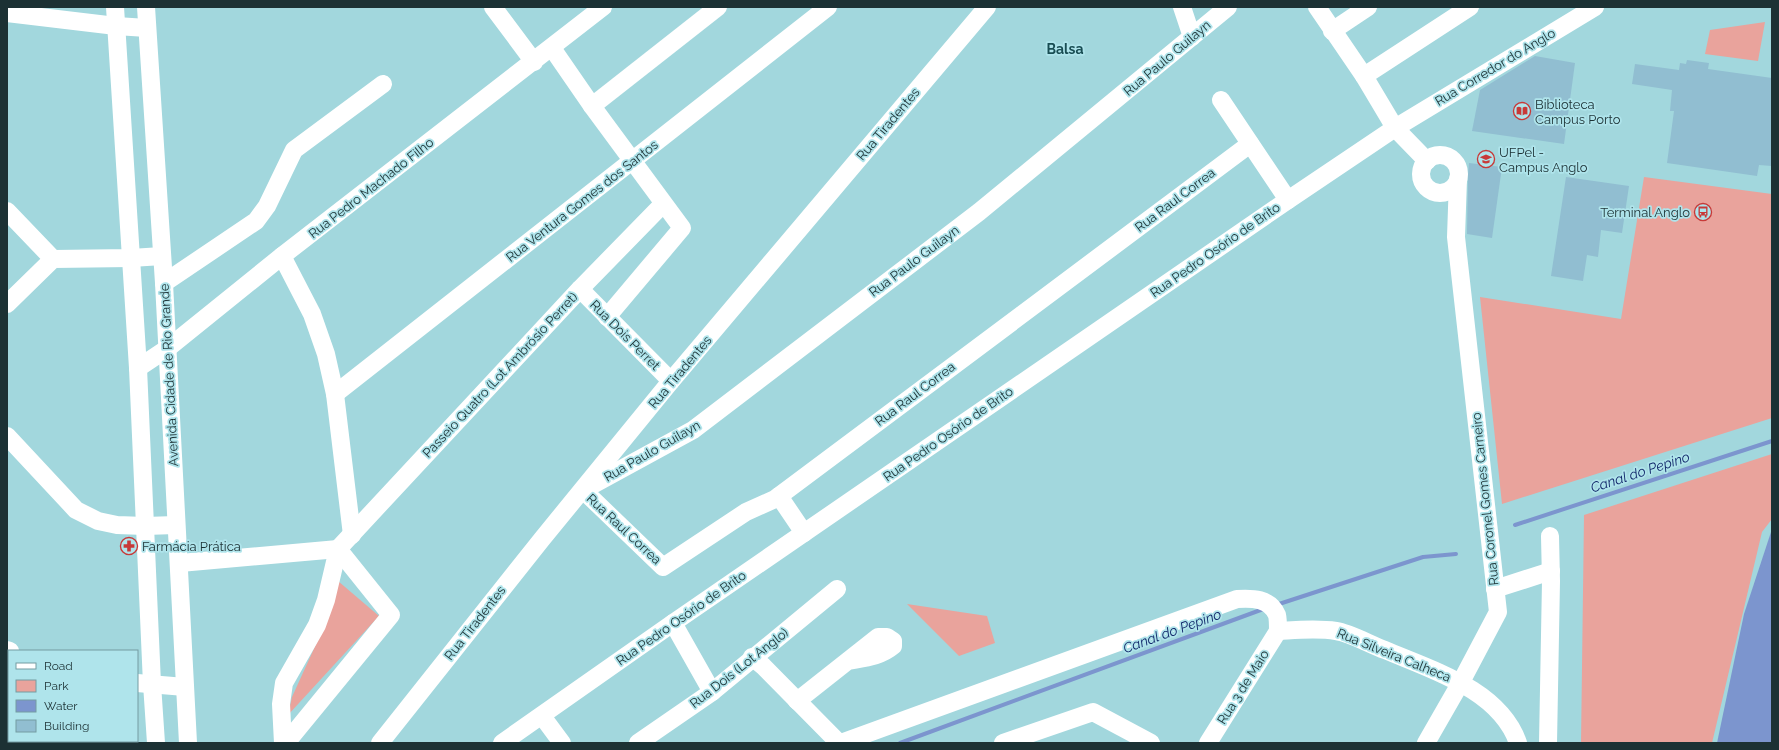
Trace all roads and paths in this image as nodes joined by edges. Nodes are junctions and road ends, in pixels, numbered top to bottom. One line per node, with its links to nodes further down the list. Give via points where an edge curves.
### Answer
1 (115, 7): 15 (street)
2 (146, 7): 16 (street, Avenida Cidade de Rio Grande)
3 (604, 7): 19 (street, Rua Pedro Machado Filho)
4 (718, 7): 24 (street)
5 (828, 7): 27 (street, Rua Ventura Gomes dos Santos)
6 (987, 7): 45 (street, Rua Tiradentes)
7 (1182, 7): 18 (street)
8 (1317, 7): 17 (street)
9 (1368, 7): 17 (street)
10 (1470, 7): 21 (street)
11 (1595, 7): 25 (street, Rua Corredor do Anglo)
12 (1220, 9): 18 (street, Rua Paulo Guilayn)
13 (500, 10): 20 (street)
14 (7, 12): 15 (street)
15 (116, 26): 16 (street); 37 (street)
16 (147, 28): 35 (street, Avenida Cidade de Rio Grande)
17 (1332, 31): 21 (street)
18 (1192, 37): 48 (street, Rua Paulo Guilayn, via 979,212 693,430)
19 (552, 48): 20 (street, Rua Pedro Machado Filho); 24 (street)
20 (534, 62): 36 (street, Rua Pedro Machado Filho)
21 (1364, 76): 25 (street)
22 (383, 84): 39 (street, via 294,150 267,206 256,221)
23 (1221, 100): 26 (street)
24 (592, 106): 27 (street)
25 (1395, 128): 28 (street); 31 (street, Rua Pedro Osório de Brito)
26 (1250, 144): 31 (street); 49 (street, Rua Raul Correa)
27 (633, 161): 32 (street); 46 (street, Rua Ventura Gomes dos Santos)
28 (1427, 161): 29 (street, via 1438,155 1450,158 1459,173); 30 (street, via 1421,177 1426,187)
29 (1458, 179): 30 (street, via 1448,192); 34 (street, Rua Coronel Gomes Carneiro)
30 (1436, 193): 34 (street, Rua Coronel Gomes Carneiro, via 1443,203)
31 (1288, 200): 52 (street, Rua Pedro Osório de Brito)
32 (663, 204): 40 (street, Passeio Quatro (Lot Ambrósio Perret)); 42 (street, via 682,228)
33 (7, 211): 38 (street)
34 (1456, 237): 59 (street, Rua Coronel Gomes Carneiro)
35 (162, 256): 37 (street); 39 (street, Avenida Cidade de Rio Grande)
36 (282, 256): 43 (street, Rua Pedro Machado Filho); 46 (street, via 312,314 326,354)
37 (131, 258): 38 (street); 44 (street)
38 (53, 259): 41 (street)
39 (164, 282): 43 (street, Avenida Cidade de Rio Grande)
40 (580, 289): 42 (street, Rua Dois Perret); 53 (street, Passeio Quatro (Lot Ambrósio Perret))
41 (7, 304)
42 (607, 317): 45 (street, Rua Dois Perret)
43 (168, 348): 44 (street, Rua Pedro Machado Filho); 50 (street, Avenida Cidade de Rio Grande)
44 (138, 368): 51 (street)
45 (671, 381): 48 (street, Rua Tiradentes)
46 (335, 394): 53 (street)
47 (7, 436): 51 (street, via 76,510 98,522)
48 (582, 490): 49 (street, Rua Raul Correa, via 663,567 746,512); 74 (street, Rua Tiradentes)
49 (779, 496): 52 (street)
50 (176, 525): 51 (street); 56 (street, Avenida Cidade de Rio Grande)
51 (145, 526): 65 (street)
52 (804, 533): 61 (street, Rua Pedro Osório de Brito)
53 (352, 535): 55 (street, Passeio Quatro (Lot Ambrósio Perret))
54 (1550, 536): 57 (street)
55 (338, 549): 56 (street); 72 (street, via 319,618 284,683 281,704); 73 (street, via 391,615)
56 (180, 563): 66 (street, Avenida Cidade de Rio Grande)
57 (1551, 571): 59 (street); 84 (street)
58 (837, 589): 62 (street, Rua Dois (Lot Anglo))
59 (1495, 589): 64 (street, Rua Coronel Gomes Carneiro, via 1498,612)
60 (1274, 616): 64 (street, Rua Silveira Calheca, via 1312,630 1338,631); 78 (street, Rua Silveira Calheca, via 1256,598 1237,599); 81 (street, Rua 3 de Maio)
61 (673, 623): 67 (street); 69 (street, Rua Pedro Osório de Brito)
62 (752, 658): 67 (street, Rua Dois (Lot Anglo)); 68 (street)
63 (848, 661): 68 (street)
64 (1461, 682): 82 (street, Rua Coronel Gomes Carneiro); 83 (street, Rua Silveira Calheca, via 1500,712 1514,729)
65 (144, 684): 66 (street); 70 (street)
66 (185, 687): 71 (street, Avenida Cidade de Rio Grande)
67 (712, 692): 77 (street, Rua Dois (Lot Anglo))
68 (797, 701): 78 (street)
69 (542, 716): 75 (street, Rua Pedro Osório de Brito); 76 (street)
70 (156, 743)
71 (188, 743)
72 (283, 743)
73 (286, 743)
74 (380, 743)
75 (502, 743)
76 (562, 743)
77 (638, 743)
78 (840, 743)
79 (1003, 743): 80 (street, via 1093,712)
80 (1151, 743)
81 (1208, 743)
82 (1426, 743)
83 (1518, 743)
84 (1548, 743)

